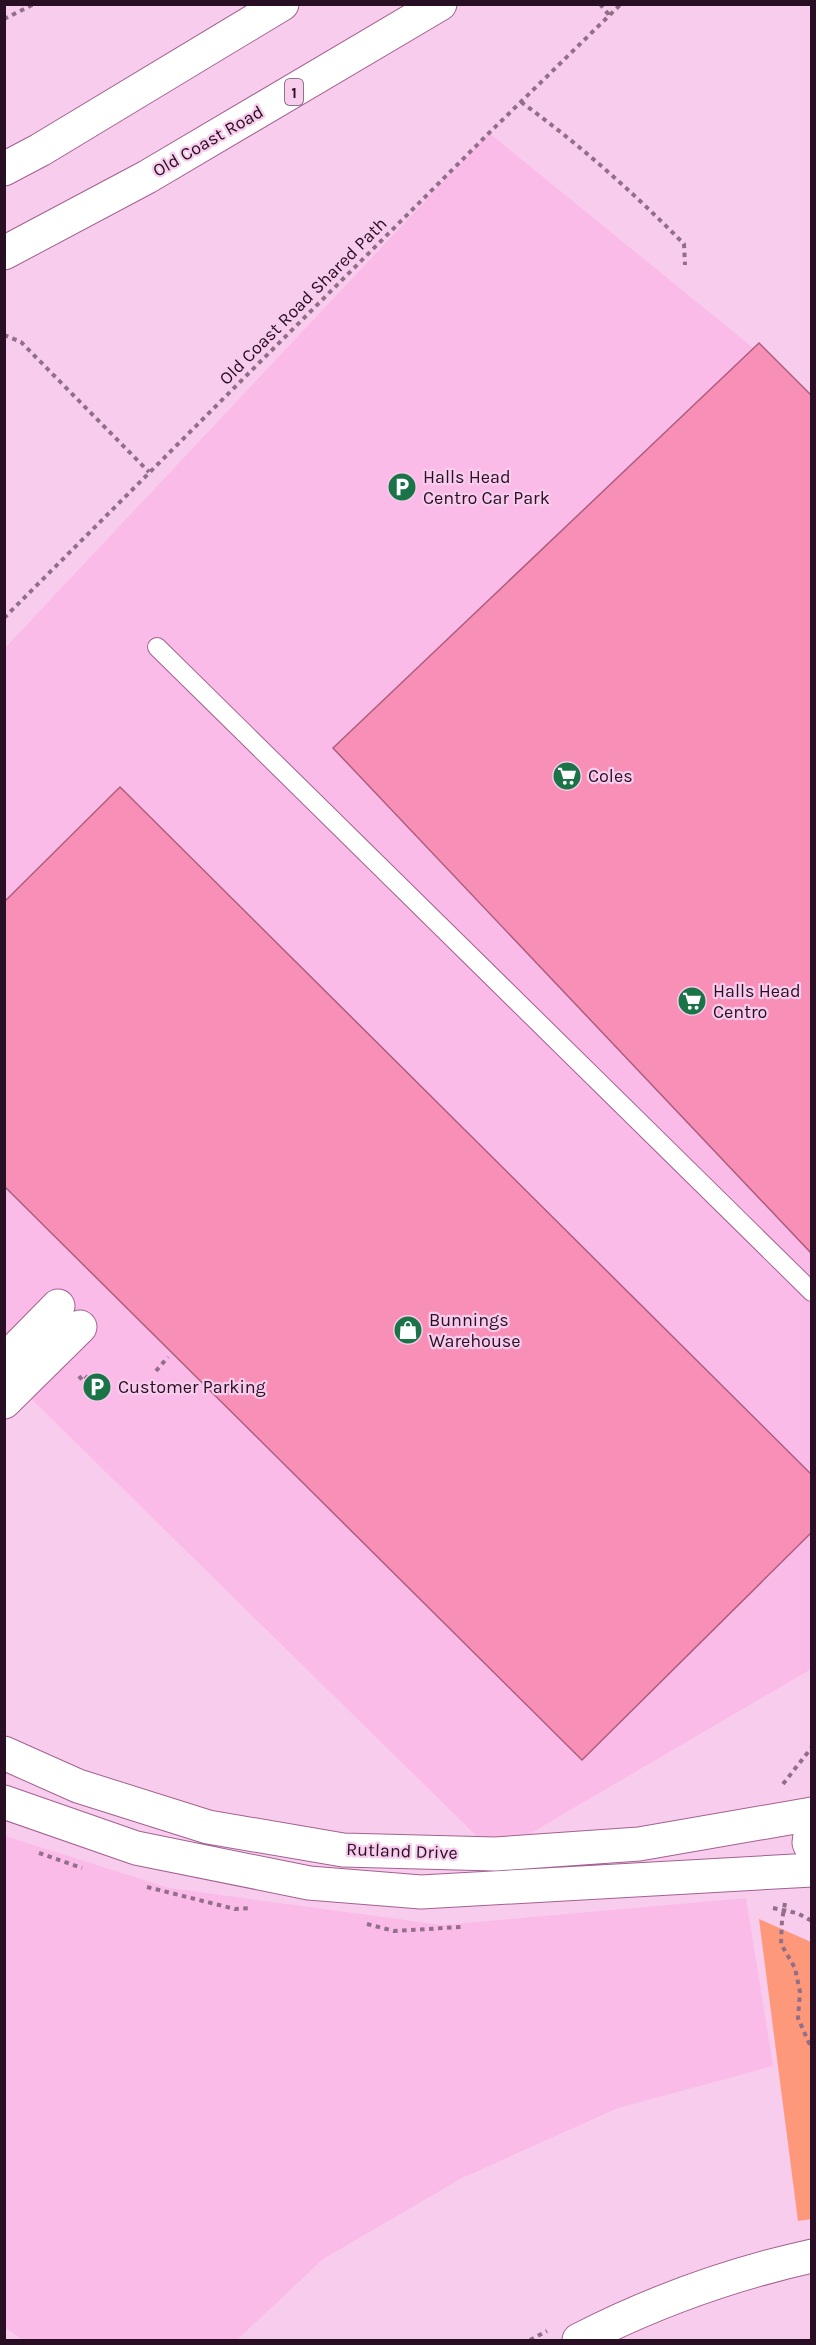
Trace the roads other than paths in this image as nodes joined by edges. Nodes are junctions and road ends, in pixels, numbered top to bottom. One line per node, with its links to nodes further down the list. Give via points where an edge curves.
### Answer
1 (282, 4): 3 (main road)
2 (440, 4): 4 (main road, Old Coast Road / 1, via 157,171)
3 (4, 169)
4 (4, 253)
5 (157, 647): 6 (lane)
6 (812, 1292)
7 (4, 1361): 8 (main road, via 69,1316)
8 (4, 1402)
9 (4, 1753): 11 (main road, Rutland Drive, via 78,1786 208,1827 343,1850 495,1854 639,1844)
10 (4, 1802): 14 (main road, Rutland Drive, via 136,1848 309,1883 421,1892)
11 (812, 1814)
12 (812, 1820): 13 (main road)
13 (812, 1849)
14 (812, 1870)
15 (812, 2256): 16 (main road, via 709,2284)
16 (579, 2340)

